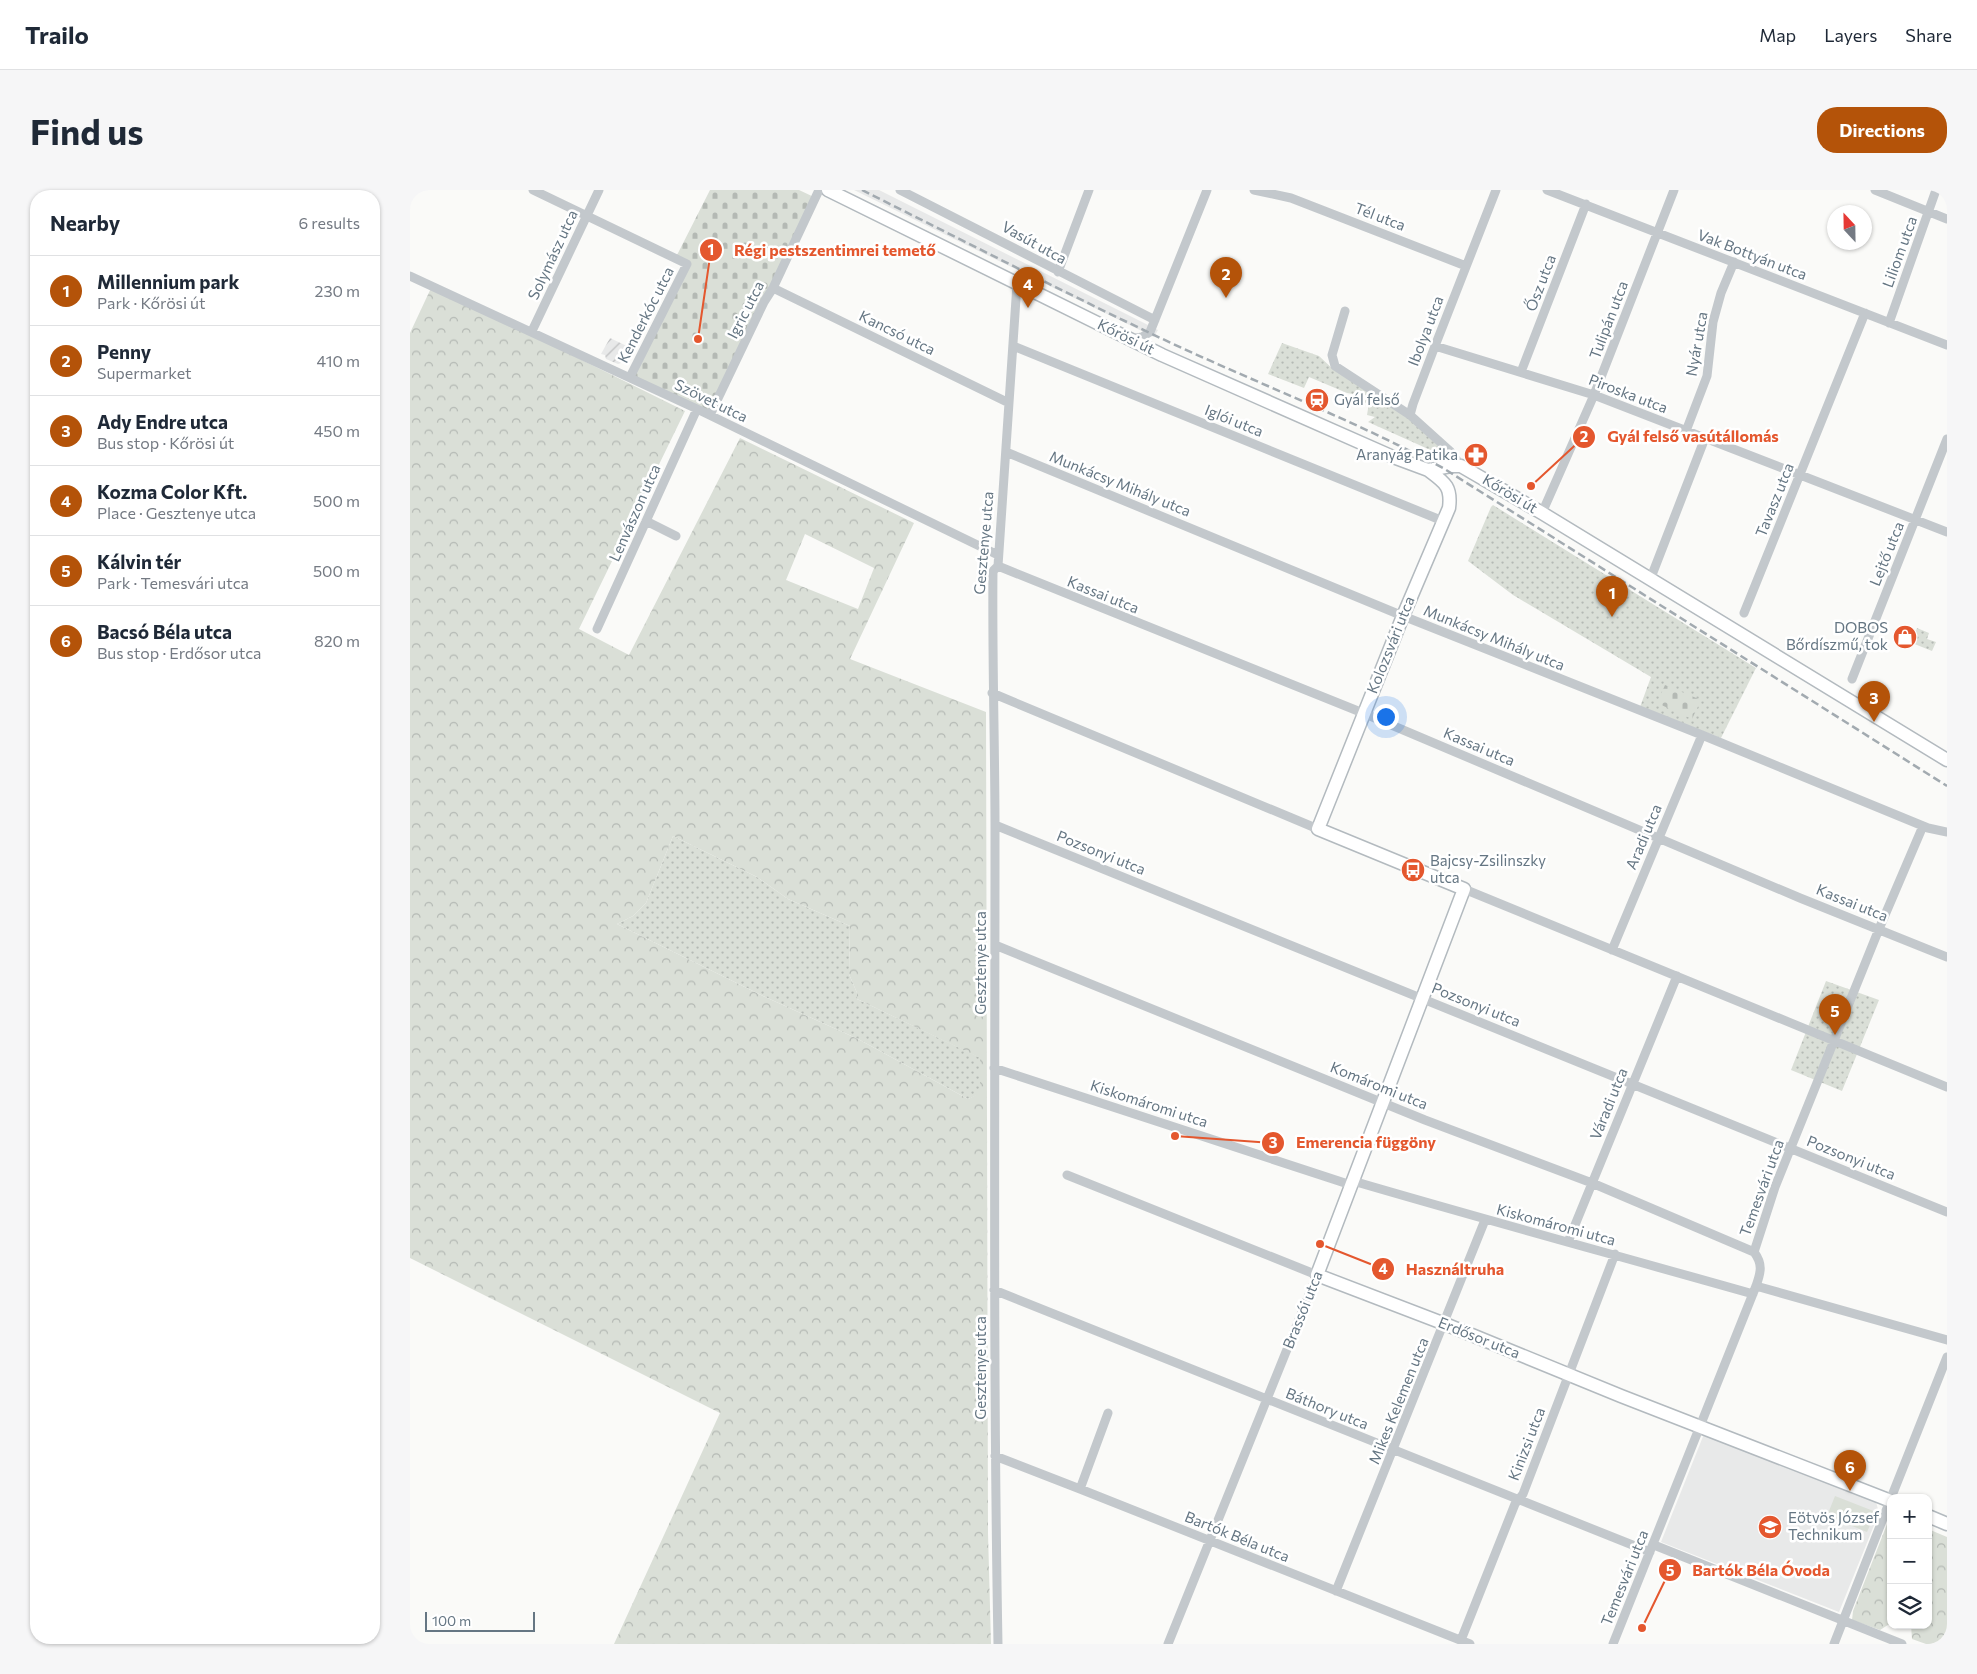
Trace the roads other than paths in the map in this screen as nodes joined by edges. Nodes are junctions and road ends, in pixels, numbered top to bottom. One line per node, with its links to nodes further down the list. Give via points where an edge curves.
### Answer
1 (533, 190): 16 (street)
2 (599, 190): 16 (street, Solymász utca)
3 (819, 190): 24 (street, Igric utca)
4 (828, 190): 23 (street, Kőrösi út)
5 (900, 190): 21 (street, Vasút utca)
6 (1089, 190): 21 (street)
7 (1206, 190): 27 (street)
8 (1254, 190): 20 (street, Tél utca, via 1291,198)
9 (1496, 190): 20 (street, Ibolya utca)
10 (1548, 190): 14 (street, Vak Bottyán utca)
11 (1674, 190): 18 (street, Tulipán utca)
12 (1875, 190): 15 (street)
13 (1936, 190): 15 (street, Liliom utca)
14 (1586, 204): 18 (street, Vak Bottyán utca); 36 (street, Ősz utca)
15 (1928, 213): 17 (street); 28 (street, Liliom utca)
16 (586, 216): 29 (street, Solymász utca); 37 (street, Kenderkóc utca, via 687,264)
17 (1947, 219)
18 (1658, 233): 19 (street, Vak Bottyán utca); 39 (street, Tulipán utca)
19 (1734, 262): 26 (street, Vak Bottyán utca); 45 (street, Nyár utca, via 1713,322 1707,376)
20 (1466, 266): 34 (street, Ibolya utca)
21 (1058, 272): 27 (street, Vasút utca)
22 (410, 276): 29 (street, Szövet utca)
23 (1017, 284): 31 (street, Kőrösi út); 33 (street, Gesztenye utca)
24 (773, 288): 40 (street, Kancsó utca); 43 (street, Igric utca)
25 (1345, 311): 44 (street, via 1332,355 1335,366)
26 (1865, 313): 28 (street, Vak Bottyán utca); 51 (street, Tavasz utca)
27 (1155, 320): 30 (street)
28 (1889, 322): 32 (street, Vak Bottyán utca)
29 (532, 331): 37 (street, Szövet utca)
30 (1150, 332): 31 (street); 35 (street)
31 (1131, 339): 35 (street, Kőrösi út)
32 (1947, 345)
33 (1013, 346): 38 (street, Gesztenye utca); 56 (street, Iglói utca)
34 (1435, 346): 36 (street, Piroska utca); 44 (street, Ibolya utca)
35 (1156, 352): 50 (street, Kőrösi út)
36 (1521, 372): 39 (street, Piroska utca)
37 (630, 377): 42 (street, Szövet utca)
38 (1010, 390): 40 (street); 41 (street, Gesztenye utca)
39 (1594, 395): 45 (street, Piroska utca); 53 (street, Tulipán utca)
40 (995, 396): 41 (street, Kancsó utca)
41 (1009, 403): 48 (street, Gesztenye utca)
42 (697, 409): 43 (street, Szövet utca); 55 (street, Lenvászon utca)
43 (710, 415): 59 (street, Szövet utca)
44 (1410, 415): 49 (street, via 1450,451)
45 (1686, 431): 46 (street, Piroska utca)
46 (1705, 438): 51 (street, Piroska utca); 61 (street)
47 (1947, 439): 54 (street, Lejtő utca)
48 (1006, 452): 59 (street, Gesztenye utca); 63 (street, Munkácsy Mihály utca)
49 (1456, 466): 50 (street); 52 (street, Kolozsvári utca, via 1448,480); 53 (street, Kőrösi út)
50 (1428, 470): 52 (street)
51 (1800, 475): 54 (street, Piroska utca); 62 (street, Tavasz utca)
52 (1449, 489): 56 (street, Kolozsvári utca, via 1449,508)
53 (1542, 513): 61 (street, Kőrösi út)
54 (1915, 520): 57 (street, Piroska utca); 65 (street, Lejtő utca)
55 (646, 521): 58 (street); 64 (street, Lenvászon utca)
56 (1443, 521): 63 (street, Kolozsvári utca)
57 (1947, 532)
58 (676, 536)
59 (998, 555): 60 (street, Gesztenye utca)
60 (998, 566): 66 (street, Gesztenye utca, via 993,571); 67 (street, Kassai utca)
61 (1650, 580): 69 (street, Kőrösi út)
62 (1744, 613)
63 (1402, 616): 67 (street, Kolozsvári utca); 68 (street, Munkácsy Mihály utca)
64 (598, 629)
65 (1852, 679)
66 (992, 693): 70 (street, Gesztenye utca); 72 (street)
67 (1363, 714): 72 (street, Kolozsvári utca); 74 (street, Kassai utca)
68 (1702, 735): 71 (street, Munkácsy Mihály utca); 74 (street, Aradi utca)
69 (1947, 760)
70 (995, 825): 77 (street, Gesztenye utca); 81 (street, Pozsonyi utca)
71 (1924, 826): 73 (street, Munkácsy Mihály utca); 76 (street, Temesvári utca)
72 (1318, 829): 75 (street)
73 (1947, 832)
74 (1659, 838): 76 (street, Kassai utca); 78 (street, Aradi utca)
75 (1464, 889): 78 (street); 81 (street, Brassói utca)
76 (1879, 929): 79 (street, Kassai utca); 82 (street, Temesvári utca)
77 (995, 945): 83 (street, Gesztenye utca); 86 (street, Komáromi utca)
78 (1612, 950): 80 (street)
79 (1947, 957)
80 (1676, 976): 82 (street); 84 (street, Váradi utca)
81 (1422, 998): 84 (street, Pozsonyi utca); 86 (street, Brassói utca)
82 (1834, 1041): 85 (street); 87 (street, Temesvári utca)
83 (994, 1068): 89 (street, Kiskomáromi utca); 97 (street, Gesztenye utca)
84 (1632, 1084): 87 (street, Pozsonyi utca); 90 (street, Váradi utca)
85 (1947, 1087)
86 (1383, 1103): 89 (street, Brassói utca); 90 (street, Komáromi utca)
87 (1790, 1148): 91 (street, Pozsonyi utca); 94 (street, Temesvári utca)
88 (1067, 1175): 96 (street, Erdősor utca)
89 (1352, 1183): 92 (street, Kiskomáromi utca); 96 (street, Brassói utca)
90 (1592, 1184): 93 (street, Váradi utca); 94 (street, Komáromi utca)
91 (1947, 1212)
92 (1485, 1220): 93 (street, Kiskomáromi utca); 99 (street, Mikes Kelemen utca)
93 (1568, 1242): 95 (street, Kiskomáromi utca)
94 (1754, 1252): 98 (street, Temesvári utca, via 1760,1260 1761,1272)
95 (1615, 1254): 98 (street, Kiskomáromi utca); 102 (street, Kinizsi utca)
96 (1317, 1275): 99 (street, Erdősor utca); 103 (street, Brassói utca)
97 (994, 1290): 103 (street, Báthory utca); 107 (street, Gesztenye utca)
98 (1754, 1290): 100 (street, Kiskomáromi utca); 105 (street, Temesvári utca)
99 (1445, 1324): 102 (street, Erdősor utca); 106 (street, Mikes Kelemen utca)
100 (1947, 1340)
101 (1947, 1358): 109 (street)
102 (1569, 1375): 105 (street, Erdősor utca); 111 (street, Kinizsi utca)
103 (1267, 1400): 106 (street, Báthory utca); 115 (street, Brassói utca)
104 (1108, 1413): 108 (street)
105 (1700, 1426): 110 (street, Erdősor utca); 116 (street, Temesvári utca)
106 (1394, 1451): 111 (street, Báthory utca); 117 (street, Mikes Kelemen utca)
107 (995, 1456): 108 (street, Bartók Béla utca); 120 (street, Gesztenye utca)
108 (1080, 1489): 115 (street, Bartók Béla utca)
109 (1893, 1494)
110 (1887, 1497)
111 (1518, 1500): 116 (street, Báthory utca); 119 (street, Kinizsi utca)
112 (1887, 1509): 118 (street)
113 (1932, 1518): 114 (street)
114 (1947, 1524)
115 (1210, 1541): 117 (street, Bartók Béla utca); 121 (street, Brassói utca)
116 (1652, 1549): 118 (street, Báthory utca); 122 (street, Temesvári utca)
117 (1336, 1590): 119 (street, Bartók Béla utca)
118 (1843, 1621): 123 (street); 124 (street, Báthory utca)
119 (1465, 1642)
120 (998, 1644)
121 (1168, 1644)
122 (1613, 1644)
123 (1834, 1644)
124 (1902, 1644)

